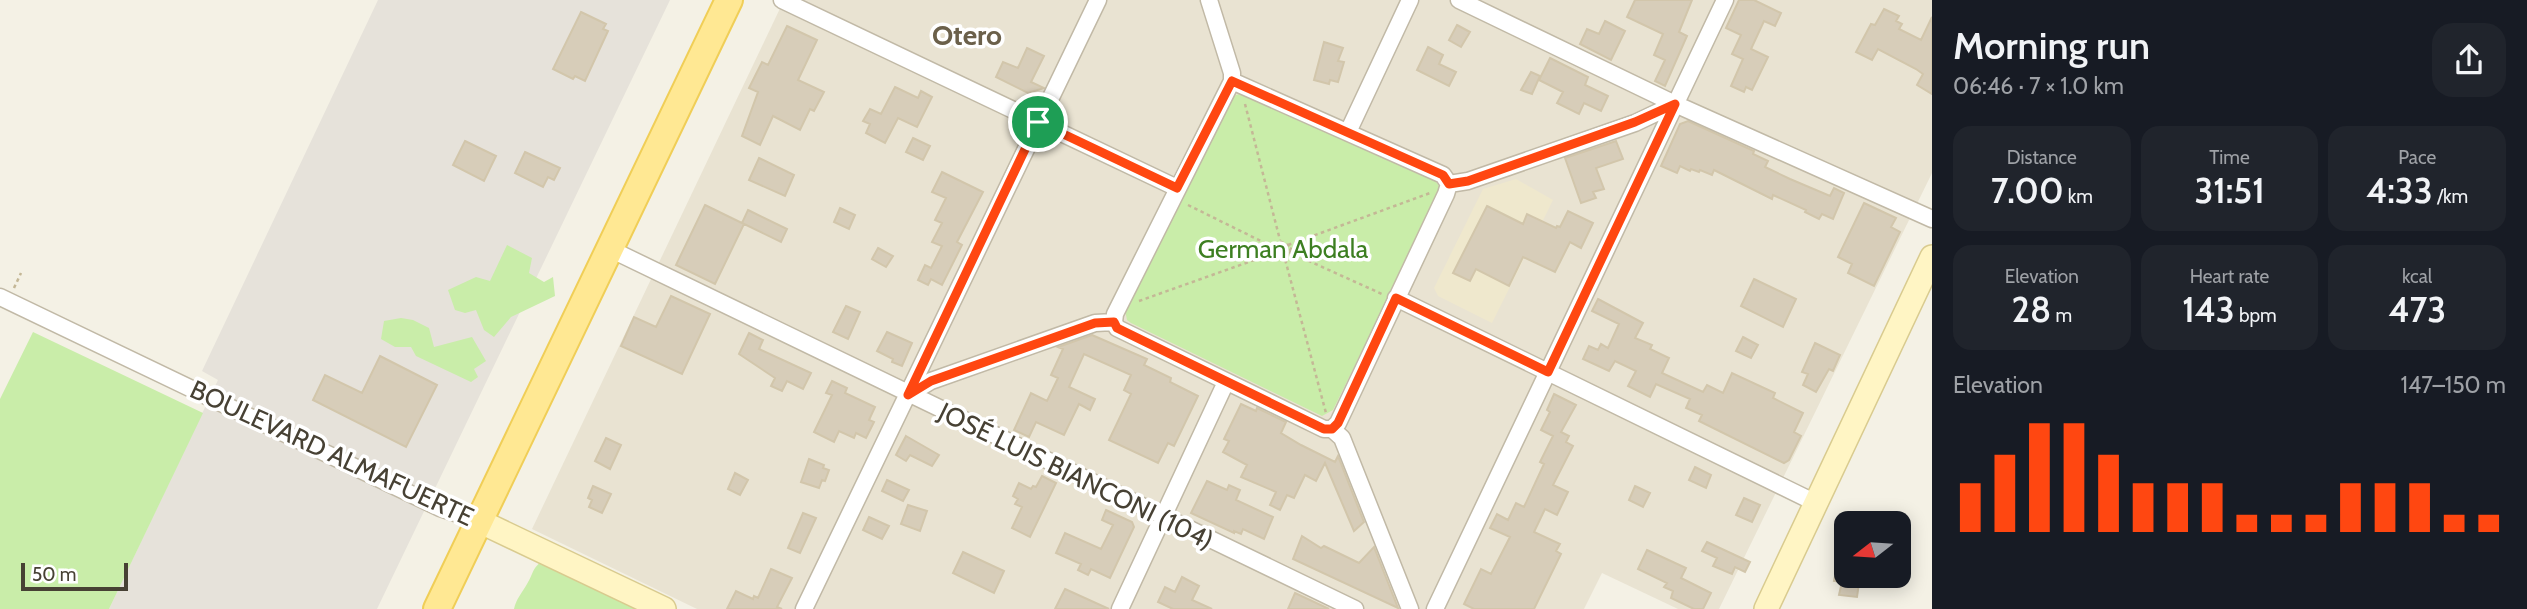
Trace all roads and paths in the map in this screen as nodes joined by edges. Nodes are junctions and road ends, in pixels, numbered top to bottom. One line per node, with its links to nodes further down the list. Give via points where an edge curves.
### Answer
1 (729, 0): 18 (main road)
2 (782, 0): 10 (street)
3 (1098, 0): 10 (street)
4 (1209, 0): 8 (street)
5 (1409, 0): 11 (street)
6 (1459, 0): 9 (street)
7 (1724, 0): 9 (street)
8 (1232, 81): 11 (street); 13 (street); 15 (path, via 1242,93)
9 (1675, 104): 12 (street, via 1635,122); 14 (street); 27 (street)
10 (1038, 122): 13 (street); 29 (street)
11 (1348, 132): 12 (street, via 1443,175)
12 (1449, 184): 16 (path); 24 (street)
13 (1179, 195): 17 (path); 26 (street)
14 (1932, 219)
15 (1280, 241): 16 (path); 17 (path)
16 (1288, 245): 19 (path, via 1292,247)
17 (1275, 248): 20 (path)
18 (610, 250): 29 (street, JOSÉ LUIS BIANCONI (104)); 35 (main road)
19 (1289, 252): 22 (path); 24 (path)
20 (1274, 253): 22 (path); 25 (path)
21 (1932, 257): 33 (main road)
22 (1285, 259): 31 (path)
23 (0, 297): 35 (street, BOULEVARD ALMAFUERTE, via 440,508)
24 (1396, 298): 27 (street); 32 (street)
25 (1129, 305)
26 (1114, 322): 28 (street, via 1117,328); 29 (street, via 1095,323 931,381)
27 (1548, 372): 33 (street); 42 (street)
28 (1226, 383): 32 (street); 34 (street)
29 (908, 395): 34 (street, JOSÉ LUIS BIANCONI (104)); 38 (street)
30 (1331, 410): 31 (path)
31 (1324, 414): 32 (path)
32 (1332, 429): 41 (street, via 1342,438)
33 (1816, 503): 43 (main road)
34 (1163, 517): 39 (street); 40 (street, JOSÉ LUIS BIANCONI (104))
35 (479, 521): 36 (main road); 37 (main road, BOULEVARD ALMAFUERTE)
36 (436, 609)
37 (664, 609)
38 (804, 609)
39 (1120, 609)
40 (1354, 609)
41 (1410, 609)
42 (1435, 609)
43 (1766, 609)

